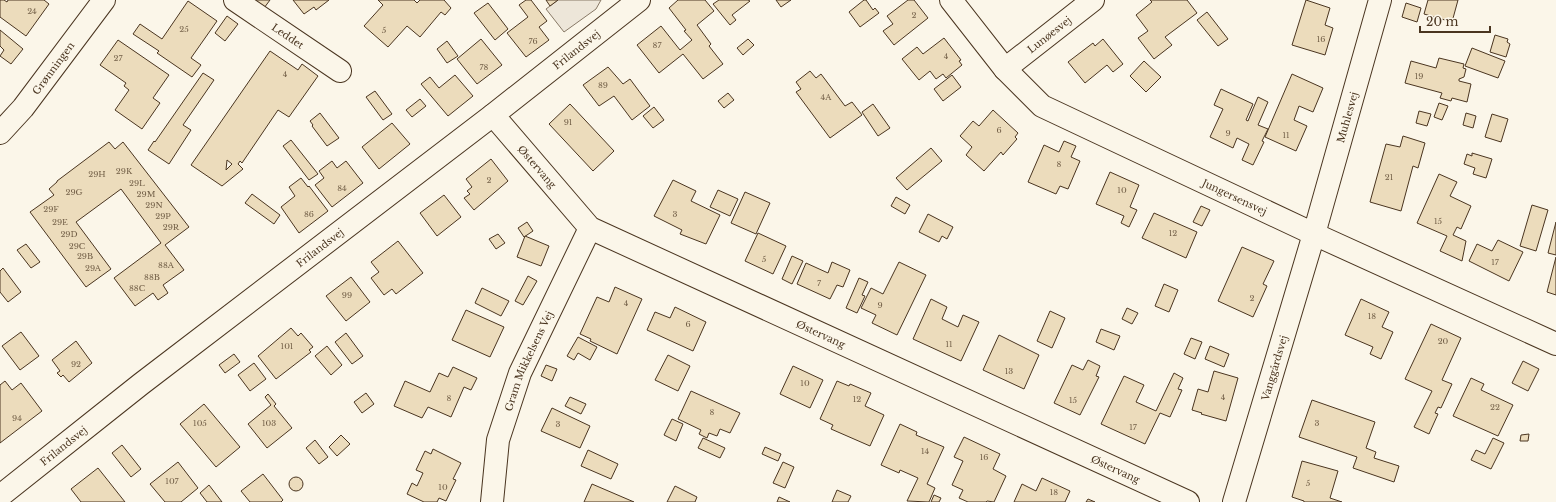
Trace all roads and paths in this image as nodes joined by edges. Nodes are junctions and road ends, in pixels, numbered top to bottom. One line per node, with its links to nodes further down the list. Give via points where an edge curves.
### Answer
1 (104, 0): 10 (street, Grønningen, via 24,108)
2 (235, 0): 8 (street, Leddet)
3 (951, 0): 7 (street, Jungersensvej)
4 (1093, 0): 7 (street, Lunøesvej)
5 (1380, 0): 12 (street, Muhlesvej)
6 (635, 1): 9 (street, Frilandsvej)
7 (1005, 69): 12 (street, Jungersensvej, via 1042,106)
8 (340, 72)
9 (493, 115): 11 (street, Østervang); 14 (street, Frilandsvej, via 141,384)
10 (0, 133)
11 (590, 228): 15 (street, Gram Mikkelsens Vej, via 520,373 498,440); 16 (street, Østervang)
12 (1314, 234): 13 (street, Jungersensvej); 17 (street, Vanggårdsvej)
13 (1556, 344)
14 (0, 496)
15 (492, 502)
16 (1188, 502)
17 (1234, 502)

